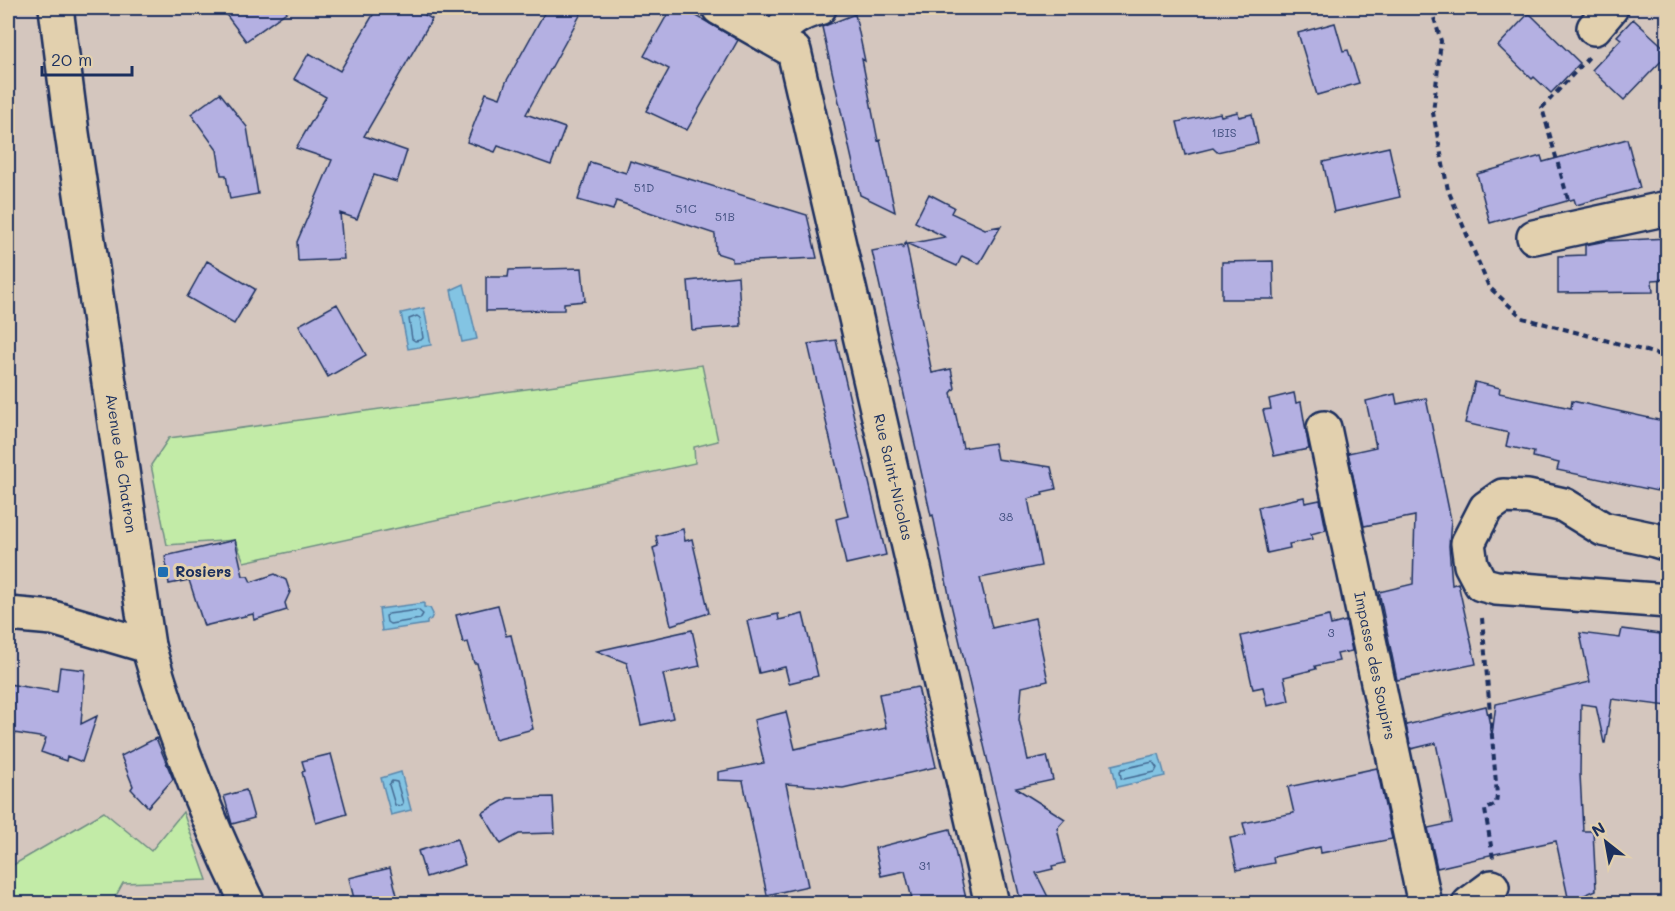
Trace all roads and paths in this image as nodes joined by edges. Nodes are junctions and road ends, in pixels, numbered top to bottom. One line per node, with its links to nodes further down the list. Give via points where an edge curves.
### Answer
1 (56, 8): 16 (street, Avenue de Chatron)
2 (719, 8): 6 (street)
3 (819, 8): 6 (street, via 802,13 783,26)
4 (1431, 8): 10 (path, via 1441,40 1433,113 1448,190 1489,287 1523,318)
5 (1603, 18): 8 (path, via 1606,39 1542,108)
6 (784, 45): 19 (street, Rue Saint-Nicolas)
7 (1668, 208): 8 (street)
8 (1576, 228): 9 (street)
9 (1534, 237)
10 (1668, 357)
11 (1324, 428): 20 (street, Impasse des Soupirs)
12 (1668, 544): 13 (street, via 1603,529 1564,505 1528,496 1503,496 1486,508 1468,543 1471,565)
13 (1480, 584): 14 (street); 17 (path, via 1497,795 1496,804 1485,810 1494,865)
14 (1668, 601)
15 (8, 614): 16 (street, via 53,618)
16 (148, 646): 18 (street, Avenue de Chatron, via 184,758 221,850)
17 (1480, 895)
18 (248, 903)
19 (992, 903)
20 (1425, 903)

